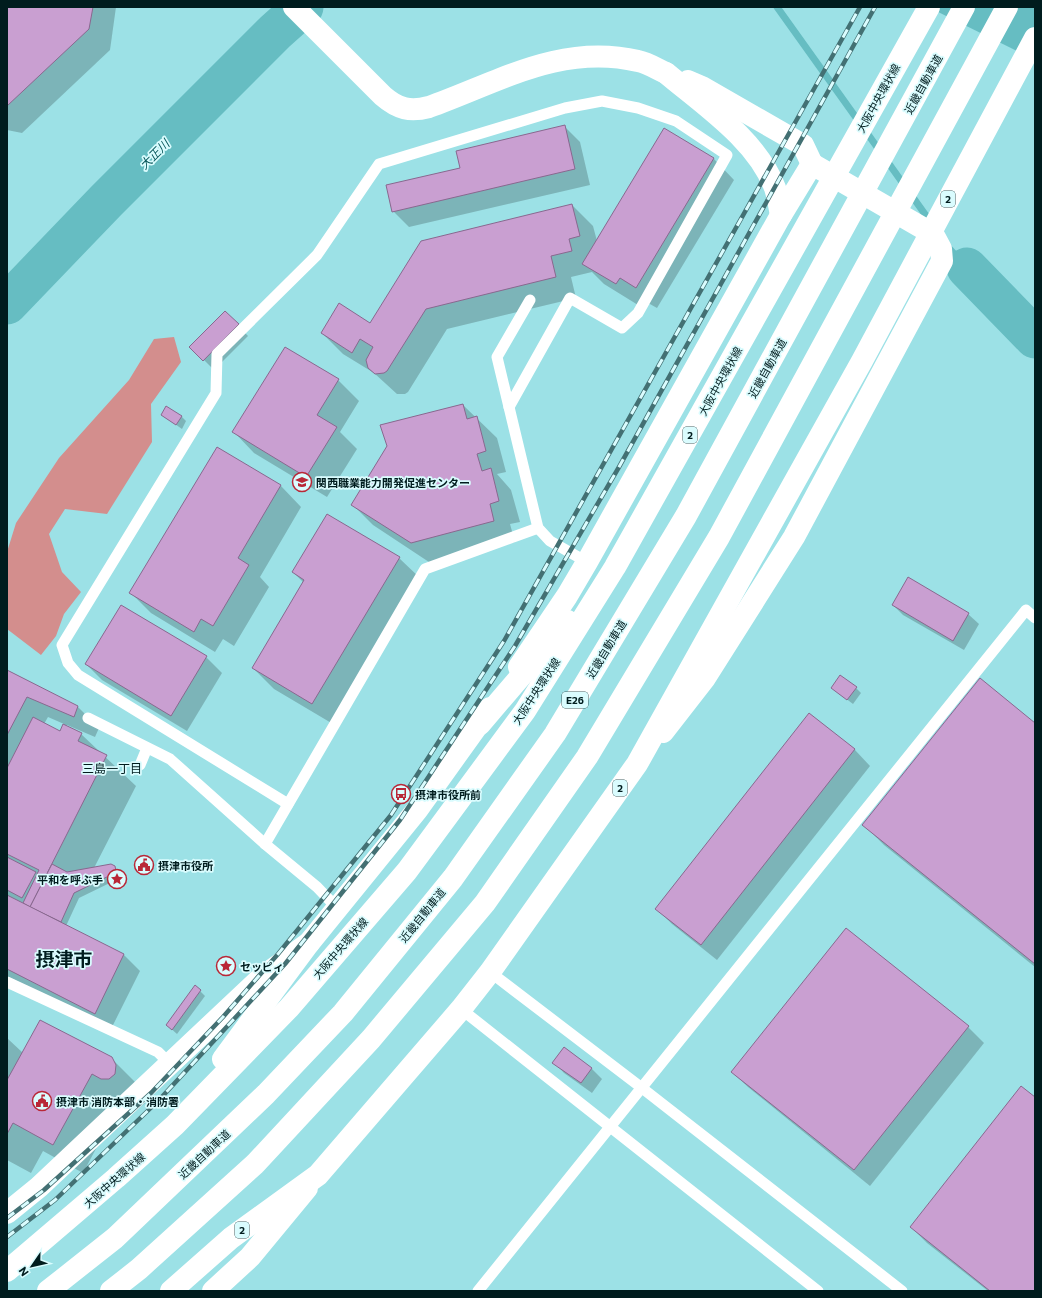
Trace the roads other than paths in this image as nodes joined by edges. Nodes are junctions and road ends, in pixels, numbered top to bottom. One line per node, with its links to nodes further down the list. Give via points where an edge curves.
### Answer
1 (294, 7): 6 (main road, via 396,107 420,110 544,63 581,57 639,61)
2 (929, 7): 13 (main road, 大阪中央環状線 / 2)
3 (964, 7): 34 (main road, 近畿自動車道 / E26, via 686,516 555,734 453,878 343,1013 266,1094 115,1238)
4 (1007, 7): 35 (main road, via 719,537 587,757 484,903 371,1039 255,1164)
5 (1035, 38): 18 (main road, 2, via 862,360)
6 (666, 74): 7 (main road, via 702,86 803,146); 8 (main road, via 733,129 753,150 775,188)
7 (812, 164): 8 (main road); 18 (main road, via 933,234 941,249 942,261 794,537 704,678)
8 (781, 215): 12 (main road)
9 (530, 300): 10 (lane, via 497,357)
10 (509, 407): 11 (lane); 20 (lane, via 570,298 622,328 638,314 727,155 676,121 638,108 602,101 565,108 380,164 317,255 217,354 216,393 62,645 68,663 78,675)
11 (538, 528): 12 (lane, via 550,540); 20 (lane, via 425,569)
12 (587, 562): 16 (main road, via 567,596)
13 (615, 567): 16 (main road); 29 (main road, 大阪中央環状線 / 2, via 525,710 407,871 289,1008)
14 (1035, 618): 28 (lane, via 1026,610)
15 (88, 718): 17 (lane)
16 (480, 724): 22 (main road, via 417,810)
17 (147, 748): 19 (lane); 21 (lane, via 170,759)
18 (637, 764): 24 (main road, 2)
19 (140, 765)
20 (288, 804): 21 (lane)
21 (265, 844): 22 (lane, via 317,887)
22 (337, 908): 23 (main road)
23 (309, 943): 27 (main road, via 261,978); 29 (main road)
24 (490, 972): 26 (main road, 2); 28 (lane)
25 (7, 982): 27 (lane, via 158,1052)
26 (461, 1009): 30 (lane); 31 (main road, 2)
27 (168, 1063): 32 (main road, via 39,1187)
28 (642, 1088): 30 (lane); 40 (lane)
29 (175, 1125): 33 (main road, 大阪中央環状線 / 2)
30 (610, 1128): 38 (lane); 39 (lane)
31 (318, 1175): 36 (main road, 2, via 231,1238); 37 (main road, via 250,1257)
32 (9, 1207)
33 (7, 1271)
34 (48, 1291)
35 (111, 1291)
36 (171, 1291)
37 (213, 1291)
38 (478, 1291)
39 (818, 1291)
40 (902, 1291)

